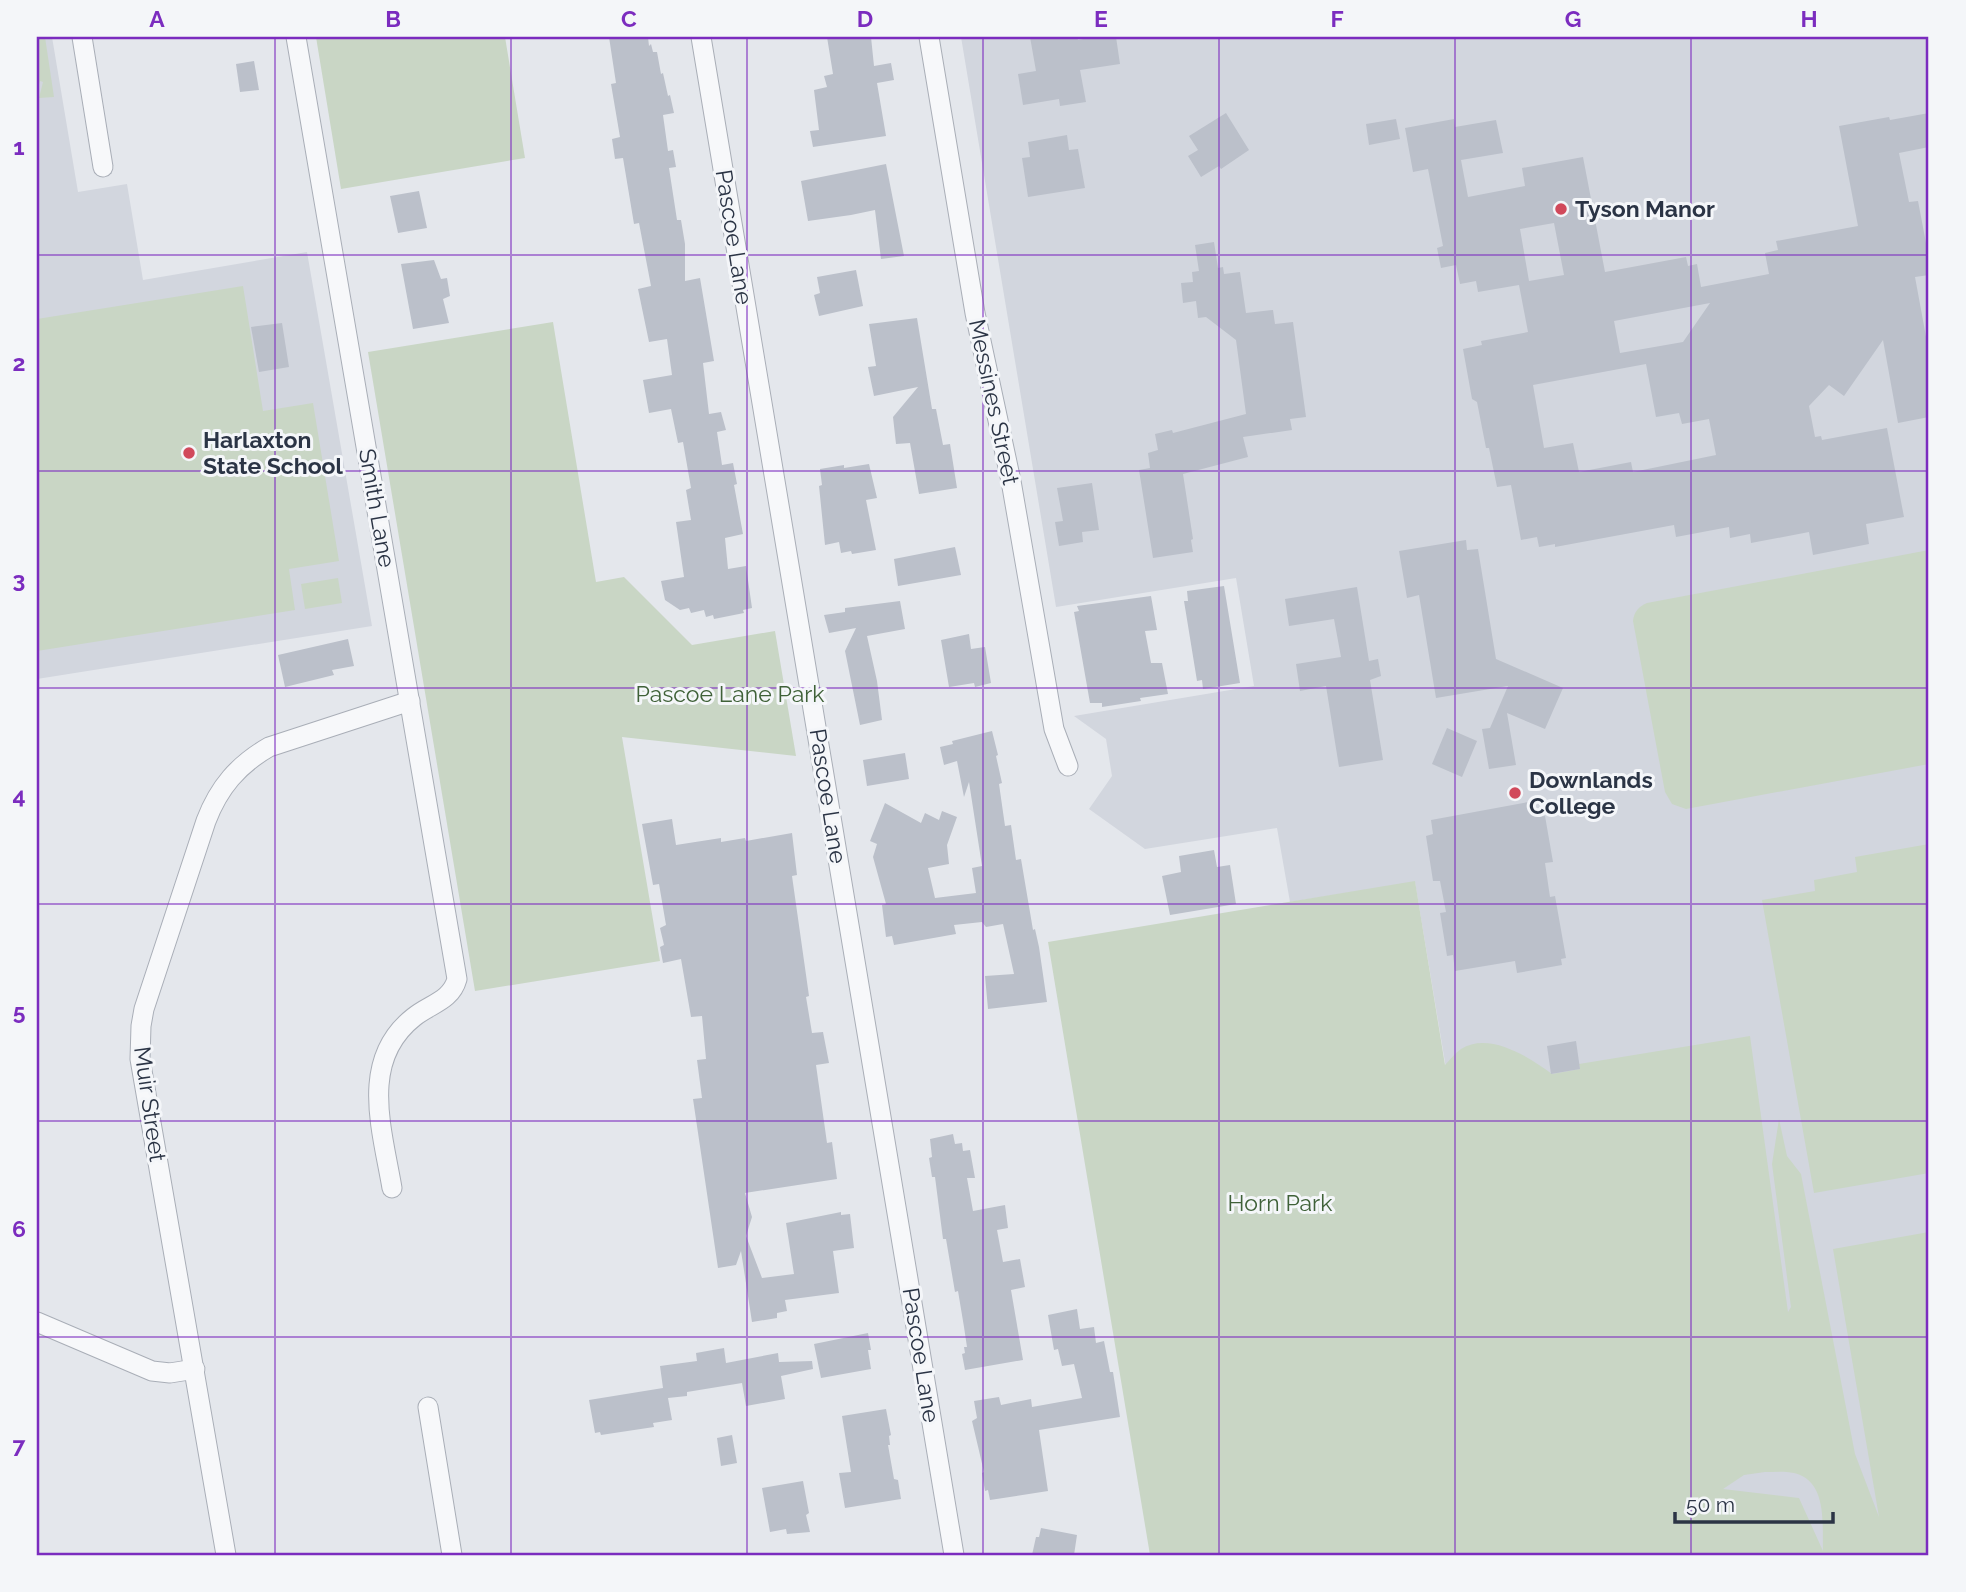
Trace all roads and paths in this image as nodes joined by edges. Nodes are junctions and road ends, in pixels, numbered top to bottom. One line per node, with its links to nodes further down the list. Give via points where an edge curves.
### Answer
1 (82, 37): 5 (street)
2 (296, 37): 6 (street, Smith Lane)
3 (701, 37): 14 (street, Pascoe Lane)
4 (929, 37): 7 (street, Messines Street, via 975,313 1011,481 1054,729)
5 (103, 167)
6 (410, 701): 8 (street, Smith Lane, via 457,979 446,998 404,1026 382,1064 378,1102); 10 (street, Muir Street, via 269,747 227,781 206,821 149,996 141,1026 140,1059)
7 (1068, 766)
8 (391, 1188)
9 (37, 1322): 10 (street, via 152,1371)
10 (195, 1370): 12 (street, Muir Street)
11 (428, 1407): 13 (street)
12 (226, 1555)
13 (452, 1555)
14 (954, 1555)

